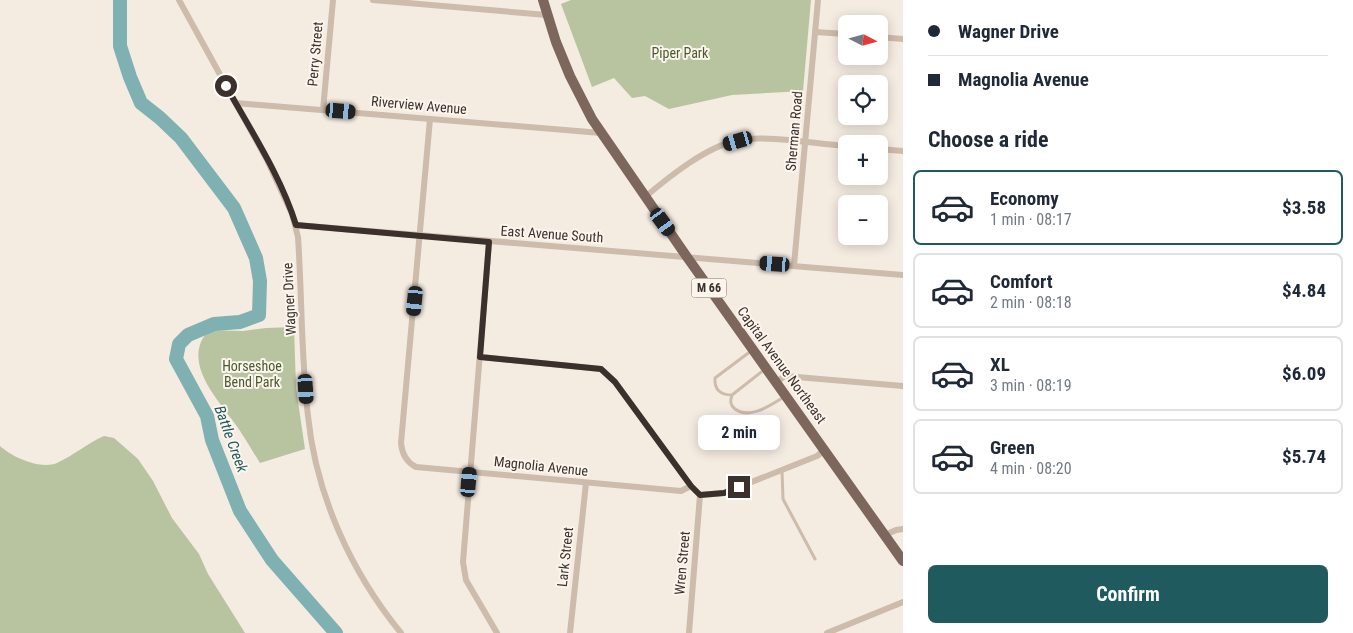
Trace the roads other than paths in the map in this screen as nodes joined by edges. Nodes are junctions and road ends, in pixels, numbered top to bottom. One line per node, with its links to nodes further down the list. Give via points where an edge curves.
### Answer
1 (179, 0): 11 (street, Wagner Drive)
2 (333, 0): 12 (street, Perry Street)
3 (373, 0): 6 (street)
4 (543, 0): 6 (main road, Capital Avenue Northeast / M 66)
5 (818, 0): 7 (street, Sherman Road)
6 (547, 15): 14 (main road, Capital Avenue Northeast / M 66, via 570,76)
7 (815, 32): 8 (street); 15 (street, Sherman Road)
8 (838, 33)
9 (888, 38): 10 (street)
10 (903, 39)
11 (236, 103): 12 (street, Riverview Avenue); 20 (street, Wagner Drive, via 285,196)
12 (323, 110): 13 (street, Riverview Avenue)
13 (430, 119): 14 (street, Riverview Avenue); 21 (street, Magnolia Avenue)
14 (601, 133): 19 (main road, Capital Avenue Northeast / M 66)
15 (806, 143): 16 (street); 19 (street, via 756,139 717,147); 24 (street, Sherman Road)
16 (838, 145)
17 (888, 150): 18 (street)
18 (903, 151)
19 (645, 197): 23 (main road, Capital Avenue Northeast / M 66)
20 (296, 225): 21 (street, East Avenue South); 44 (street, Wagner Drive, via 308,417 315,459 332,516 354,564)
21 (421, 235): 22 (street, East Avenue South); 35 (street, Magnolia Avenue, via 402,453 416,467)
22 (489, 242): 23 (street, East Avenue South); 27 (street)
23 (687, 257): 24 (street, East Avenue South); 26 (main road, Capital Avenue Northeast / M 66)
24 (794, 265): 25 (street, East Avenue South)
25 (903, 275)
26 (753, 349): 28 (main road, Capital Avenue Northeast / M 66); 31 (lane, via 715,378 714,384 719,392)
27 (480, 357): 35 (street); 37 (street, via 601,369 615,382)
28 (766, 368): 29 (main road, Capital Avenue Northeast / M 66); 31 (lane)
29 (776, 382): 30 (street, via 786,376); 32 (main road, Capital Avenue Northeast / M 66)
30 (903, 386)
31 (732, 395): 32 (lane, via 732,406 748,413 771,406)
32 (786, 396): 33 (main road, Capital Avenue Northeast / M 66)
33 (826, 450): 34 (street); 40 (main road, Capital Avenue Northeast / M 66)
34 (782, 470): 38 (street, via 724,493); 41 (lane, via 783,499)
35 (470, 471): 36 (street, Magnolia Avenue); 45 (street, via 463,562 466,580)
36 (586, 483): 37 (street, Magnolia Avenue, via 681,491); 46 (street, Lark Street)
37 (691, 486): 38 (street)
38 (700, 495): 47 (street, Wren Street)
39 (903, 529): 40 (street)
40 (885, 535): 42 (main road, Capital Avenue Northeast / M 66)
41 (815, 559)
42 (903, 561)
43 (903, 602): 48 (street)
44 (401, 633)
45 (497, 633)
46 (570, 633)
47 (688, 633)
48 (827, 633)

